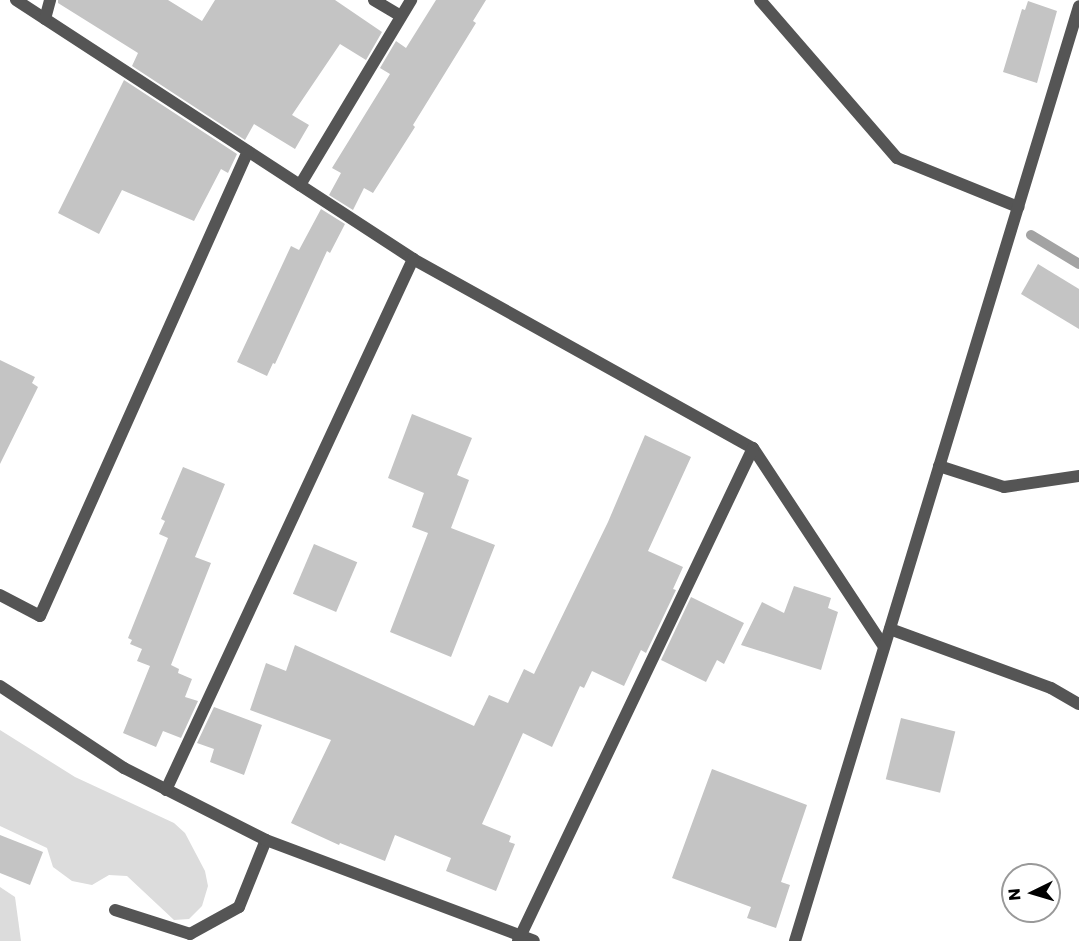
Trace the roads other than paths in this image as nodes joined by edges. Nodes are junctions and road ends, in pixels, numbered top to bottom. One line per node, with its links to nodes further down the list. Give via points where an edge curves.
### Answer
1 (16, 0): 8 (street)
2 (50, 0): 8 (street)
3 (374, 0): 7 (street)
4 (411, 0): 7 (street)
5 (760, 0): 11 (street, via 897,158)
6 (1079, 6): 11 (street)
7 (401, 16): 10 (street)
8 (45, 19): 9 (street)
9 (248, 151): 10 (street); 16 (street, via 40,616)
10 (300, 185): 12 (street)
11 (1018, 207): 14 (street)
12 (412, 259): 13 (street); 21 (street)
13 (753, 448): 18 (street); 24 (street)
14 (939, 466): 15 (street, via 1004,487); 17 (street)
15 (1079, 476)
16 (0, 595)
17 (890, 629): 18 (street); 20 (street, via 1051,688)
18 (884, 647): 26 (street)
19 (0, 686): 21 (street, via 124,768)
20 (1079, 704)
21 (166, 790): 22 (street)
22 (266, 840): 23 (street, via 239,907 189,934); 24 (street)
23 (115, 910)
24 (519, 938): 25 (street)
25 (534, 941)
26 (795, 941)

